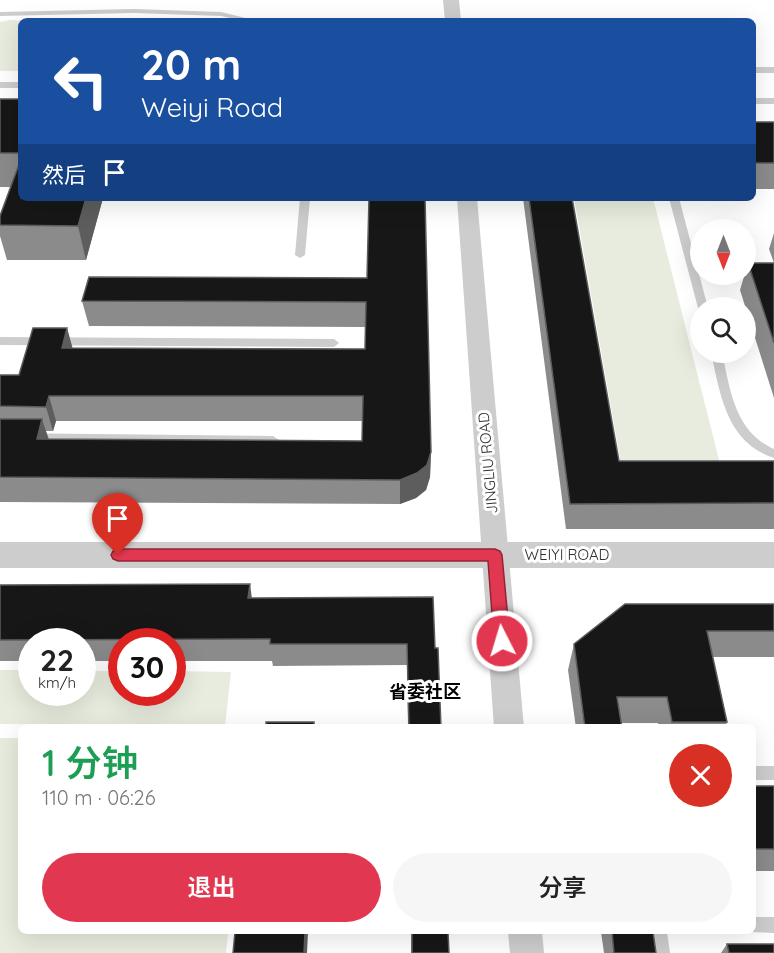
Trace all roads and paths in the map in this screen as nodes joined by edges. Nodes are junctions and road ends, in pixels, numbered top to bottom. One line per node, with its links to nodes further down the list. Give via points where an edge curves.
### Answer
1 (122, 0): 3 (lane)
2 (451, 0): 6 (street)
3 (117, 11): 4 (lane); 5 (lane)
4 (0, 14)
5 (240, 18)
6 (453, 18)
7 (772, 68): 8 (lane)
8 (756, 70)
9 (0, 85): 10 (lane)
10 (18, 85)
11 (756, 101): 12 (lane)
12 (774, 101)
13 (305, 201): 16 (lane)
14 (467, 201): 25 (street, JINGLIU ROAD)
15 (675, 201): 17 (lane)
16 (300, 255)
17 (700, 297)
18 (0, 341): 19 (lane)
19 (334, 343)
20 (719, 363): 23 (lane, via 734,422 752,444)
21 (0, 437): 22 (lane)
22 (290, 441)
23 (774, 454)
24 (0, 555): 25 (street, WEIYI ROAD)
25 (495, 555): 26 (street, WEIYI ROAD); 27 (street, JINGLIU ROAD)
26 (774, 555)
27 (509, 724)
28 (756, 772): 29 (lane)
29 (774, 773)
30 (756, 925): 31 (lane)
31 (774, 925)
32 (525, 934): 34 (street)
33 (659, 934): 35 (lane)
34 (527, 953)
35 (662, 953)

